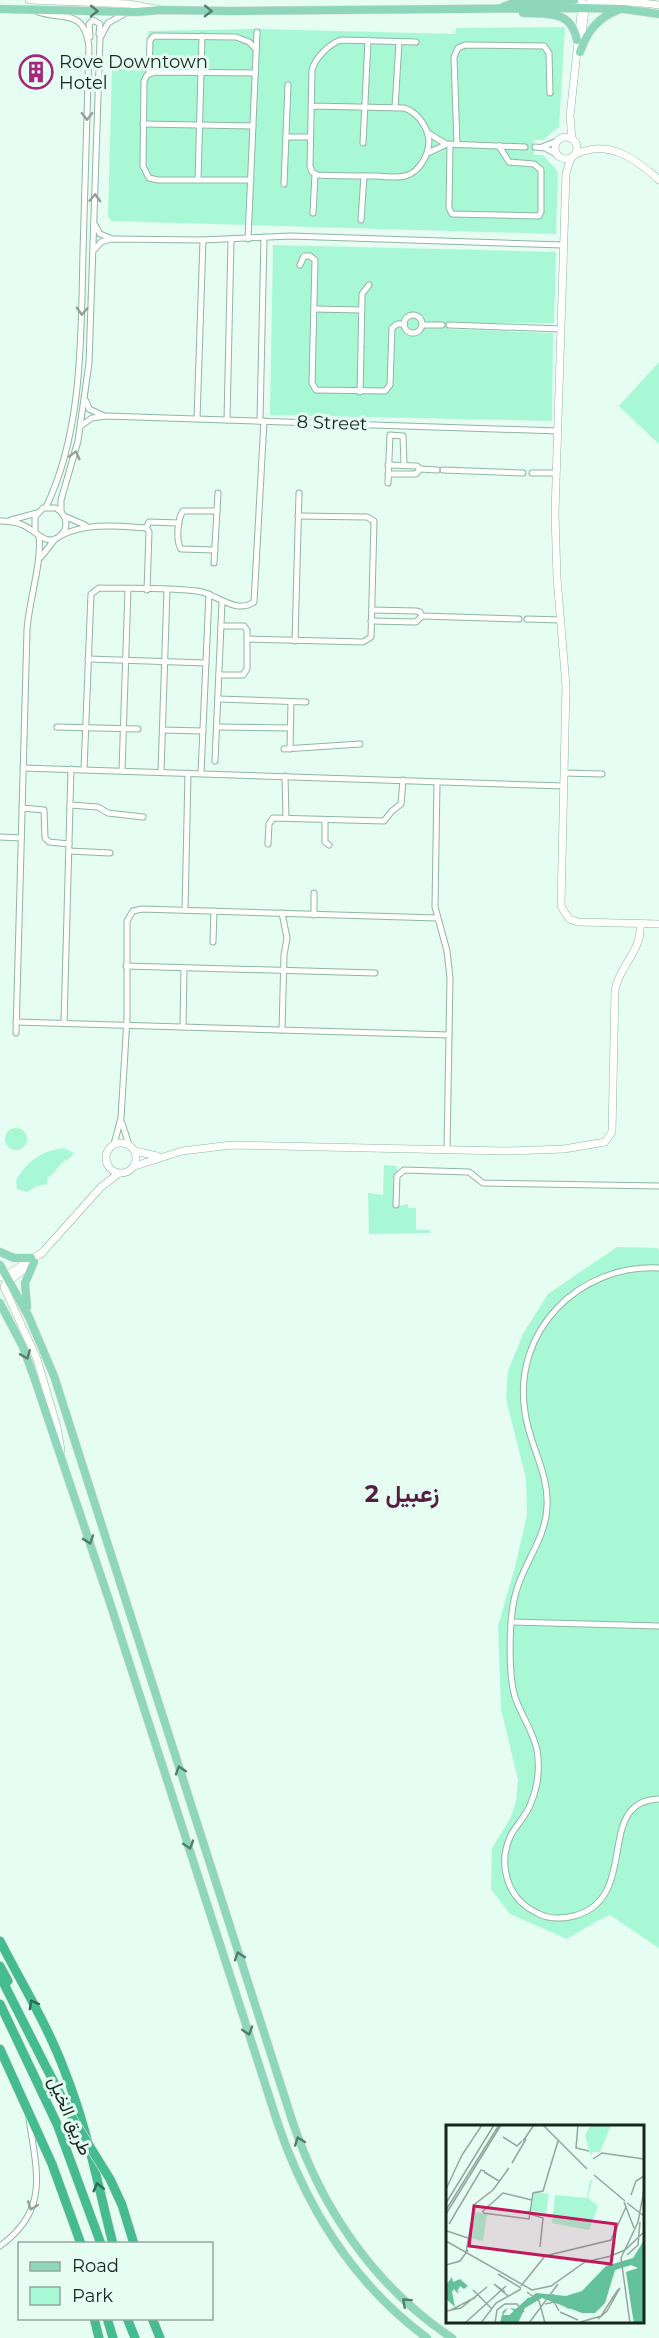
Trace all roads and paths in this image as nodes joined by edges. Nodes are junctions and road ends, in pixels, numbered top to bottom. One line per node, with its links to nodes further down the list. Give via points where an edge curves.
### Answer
1 (29, 0): 9 (street, via 129,4)
2 (573, 0): 6 (main road, via 516,2)
3 (598, 4): 4 (main road); 5 (street, via 633,1); 8 (main road)
4 (582, 5): 6 (main road); 16 (street); 22 (street)
5 (659, 5)
6 (502, 8): 9 (main road, one-way to 6); 16 (main road, via 513,13 560,16 572,26)
7 (0, 9): 10 (main road)
8 (624, 9): 12 (main road); 22 (main road, via 595,24)
9 (161, 10): 11 (main road)
10 (35, 11): 11 (main road, one-way to 11); 19 (street, via 72,18 85,31)
11 (127, 12): 20 (street, via 104,28)
12 (659, 14)
13 (257, 32): 21 (street)
14 (202, 36): 21 (street, via 236,37); 24 (street); 25 (street, via 152,37)
15 (368, 40): 17 (street); 29 (street, via 338,40 315,62); 30 (street)
16 (577, 40): 23 (street)
17 (399, 42): 18 (street); 31 (street)
18 (416, 42)
19 (89, 47): 20 (street, via 89,24 96,20 100,24); 95 (street, one-way to 95, via 79,362 66,451)
20 (99, 47): 61 (street, one-way to 20)
21 (256, 49): 26 (street)
22 (580, 52): 23 (street)
23 (576, 66): 32 (street)
24 (201, 72): 25 (street); 26 (street); 34 (street)
25 (149, 73): 33 (street, via 144,81)
26 (255, 73): 35 (street)
27 (288, 86): 37 (street)
28 (550, 93): 43 (street, via 549,53 544,46 458,48 454,57)
29 (311, 106): 30 (street); 38 (street)
30 (365, 107): 31 (street); 41 (street)
31 (395, 108): 36 (street, via 412,112)
32 (570, 116): 39 (street); 40 (street)
33 (143, 123): 34 (street); 55 (street, via 142,166 146,174 158,180)
34 (199, 125): 35 (street); 55 (street)
35 (253, 126): 56 (street)
36 (426, 130): 42 (street); 48 (street)
37 (286, 137): 38 (street); 58 (street)
38 (310, 137): 53 (street, via 309,166)
39 (560, 139): 40 (street); 49 (street, via 555,148); 49 (street, via 538,147)
40 (574, 141): 47 (street); 50 (street, via 577,149)
41 (363, 143)
42 (449, 145): 43 (street); 48 (street); 51 (street, via 449,208 453,214 539,216 541,170 534,164)
43 (457, 145): 44 (street)
44 (499, 146): 45 (street); 51 (street)
45 (512, 147): 46 (street); 51 (street)
46 (525, 147)
47 (594, 149): 50 (street); 57 (street, via 631,157)
48 (427, 154): 54 (street, via 417,169 406,176)
49 (559, 156): 50 (street); 52 (street)
50 (573, 156): 52 (street)
51 (509, 162)
52 (566, 173): 67 (street)
53 (315, 174): 54 (street); 59 (street)
54 (364, 176): 60 (street)
55 (198, 180): 56 (street)
56 (251, 180): 64 (street)
57 (659, 180)
58 (284, 184)
59 (313, 213)
60 (361, 220)
61 (94, 225): 63 (street, via 100,234); 68 (street)
62 (264, 237): 64 (street); 67 (street); 81 (street)
63 (111, 239): 65 (street); 68 (street, via 100,242)
64 (248, 239): 66 (street)
65 (203, 240): 66 (street); 79 (street)
66 (231, 240): 80 (street)
67 (563, 245): 75 (street)
68 (94, 250): 77 (street)
69 (300, 265): 71 (street, via 304,256 315,260)
70 (369, 285): 72 (street, via 362,294)
71 (314, 309): 72 (street); 76 (street, via 312,386 319,391)
72 (362, 310): 76 (street)
73 (404, 324): 74 (street, via 413,316); 74 (street, via 413,333); 76 (street, via 392,328 389,387 382,393)
74 (422, 325): 75 (street)
75 (561, 329): 83 (street)
76 (360, 392)
77 (85, 400): 78 (street, via 92,413); 82 (street)
78 (106, 416): 79 (street, 8 Street); 82 (street)
79 (197, 419): 80 (street, 8 Street)
80 (227, 420): 81 (street, 8 Street)
81 (262, 421): 83 (street, 8 Street); 113 (street, via 256,597 248,605)
82 (81, 426): 98 (street, one-way to 82)
83 (558, 431): 91 (street)
84 (388, 465): 85 (street); 85 (street, via 388,437 400,434 404,437); 89 (street)
85 (401, 465): 86 (street, via 417,466); 90 (street)
86 (420, 470): 87 (street); 90 (street)
87 (523, 473)
88 (532, 473): 91 (street)
89 (388, 474): 90 (street); 92 (street)
90 (398, 474)
91 (556, 474): 118 (street, via 555,556)
92 (388, 483)
93 (299, 493): 99 (street)
94 (218, 494): 96 (street)
95 (46, 507): 97 (street); 98 (street)
96 (217, 511): 101 (street, via 185,510); 106 (street)
97 (37, 512): 100 (street); 104 (street, via 33,522)
98 (62, 513): 102 (street); 105 (street, via 66,526)
99 (298, 516): 114 (street, via 374,521); 122 (street)
100 (3, 521): 104 (street, via 22,525)
101 (179, 523): 103 (street, via 149,522); 106 (street, via 180,548)
102 (89, 526): 103 (street); 105 (street)
103 (146, 528): 110 (street)
104 (37, 534): 105 (street, via 47,540); 107 (street)
105 (58, 537): 107 (street)
106 (215, 550): 108 (street)
107 (39, 561): 141 (street, via 27,630)
108 (214, 563)
109 (128, 589): 110 (street); 123 (street, via 92,590); 124 (street)
110 (147, 590): 111 (street)
111 (167, 590): 112 (street); 125 (street)
112 (209, 594): 113 (street); 126 (street)
113 (222, 603): 120 (street)
114 (372, 610): 115 (street, via 416,611); 119 (street)
115 (422, 616): 116 (street); 119 (street, via 417,621)
116 (519, 619)
117 (527, 620): 118 (street)
118 (560, 620): 148 (street, via 566,686)
119 (371, 621): 122 (street, via 371,637 366,642)
120 (221, 626): 121 (street, via 244,627); 127 (street)
121 (247, 639): 122 (street); 127 (street, via 245,674)
122 (295, 641)
123 (88, 659): 124 (street); 132 (street)
124 (126, 661): 125 (street); 135 (street)
125 (165, 662): 126 (street); 137 (street)
126 (206, 663): 138 (street)
127 (219, 675): 128 (street)
128 (218, 699): 129 (street); 133 (street)
129 (291, 702): 130 (street); 134 (street)
130 (306, 702)
131 (57, 727): 132 (street)
132 (86, 728): 135 (street); 143 (street)
133 (217, 728): 134 (street); 140 (street)
134 (290, 728): 139 (street, via 287,749)
135 (124, 729): 136 (street); 144 (street)
136 (138, 729)
137 (163, 730): 138 (street); 145 (street)
138 (203, 731): 147 (street)
139 (360, 744)
140 (215, 761)
141 (23, 768): 142 (street); 155 (street)
142 (71, 769): 143 (street); 154 (street)
143 (84, 770): 144 (street)
144 (122, 771): 145 (street)
145 (161, 772): 146 (street)
146 (188, 773): 147 (street); 167 (street)
147 (201, 773): 150 (street)
148 (564, 773): 149 (street); 153 (street)
149 (602, 774)
150 (285, 776): 151 (street); 157 (street)
151 (403, 780): 152 (street); 158 (street, via 401,804 384,821)
152 (437, 782): 153 (street); 171 (street)
153 (564, 786): 172 (street, via 564,913 578,922)
154 (70, 805): 156 (street); 161 (street)
155 (22, 808): 160 (street); 161 (street, via 44,810 45,838)
156 (143, 817)
157 (286, 818): 158 (street); 162 (street, via 270,820)
158 (325, 820): 163 (street, via 325,842)
159 (0, 837): 160 (street)
160 (21, 838): 179 (street)
161 (69, 844): 164 (street)
162 (268, 844)
163 (329, 845)
164 (69, 851): 165 (street); 180 (street)
165 (110, 853)
166 (314, 893): 170 (street)
167 (185, 910): 168 (street); 175 (street, via 137,909 130,913)
168 (214, 911): 169 (street); 174 (street)
169 (282, 914): 170 (street); 177 (street, via 287,938)
170 (314, 915): 171 (street)
171 (437, 918): 185 (street, via 450,969)
172 (640, 924): 173 (street); 189 (street, via 639,941 615,990 612,1132 608,1140 545,1150)
173 (659, 924)
174 (213, 942)
175 (126, 966): 176 (street); 181 (street)
176 (184, 968): 177 (street); 182 (street)
177 (283, 970): 178 (street); 183 (street)
178 (375, 974)
179 (16, 1022): 180 (street); 184 (street)
180 (64, 1023): 181 (street)
181 (124, 1025): 182 (street); 186 (street)
182 (183, 1027): 183 (street)
183 (282, 1030): 185 (street)
184 (16, 1033)
185 (449, 1035): 189 (street)
186 (122, 1119): 187 (street); 188 (street)
187 (114, 1144): 188 (street); 192 (street, via 106,1154)
188 (129, 1145): 190 (street)
189 (447, 1150): 191 (street, via 231,1145)
190 (135, 1151): 191 (street); 193 (street)
191 (162, 1156): 193 (street)
192 (108, 1166): 194 (street); 196 (street)
193 (135, 1166): 194 (street, via 130,1172)
194 (118, 1174): 196 (street)
195 (659, 1186): 197 (street, via 483,1183 471,1173 404,1170 397,1176)
196 (101, 1187): 199 (street)
197 (396, 1205)
198 (0, 1252): 199 (main road)
199 (32, 1260): 202 (street, via 17,1276); 204 (main road, via 25,1283)
200 (0, 1265): 202 (main road)
201 (659, 1268): 206 (street, via 621,1271 584,1286 554,1309 532,1344 524,1378 524,1406 529,1433 543,1469 547,1511 541,1539 516,1593)
202 (6, 1278): 204 (main road); 205 (street, via 5,1292 30,1341 46,1386)
203 (0, 1303): 205 (main road, one-way to 205, via 29,1364)
204 (29, 1317): 230 (main road, one-way to 204, via 417,2312 370,2264 336,2218 309,2165 59,1390)
205 (61, 1456): 229 (main road, one-way to 229, via 292,2163 320,2219 350,2263 385,2302)
206 (512, 1622): 207 (street); 208 (street, via 512,1682 534,1740 538,1768 532,1800 505,1852 506,1878 517,1898 534,1912 549,1917 572,1917 589,1909 611,1883 626,1815 640,1802)
207 (659, 1626)
208 (659, 1798)
209 (0, 1941): 218 (highway, one-way to 209, via 66,2073)
210 (0, 1966): 213 (highway)
211 (0, 1976): 213 (highway)
212 (0, 2004): 217 (highway, طريق الخيل, via 57,2124)
213 (15, 2006): 219 (highway, bridge, via 74,2121 110,2179)
214 (0, 2049): 215 (highway, طريق الخيل)
215 (27, 2108): 216 (highway, طريق الخيل); 220 (street, one-way to 220, via 37,2163 36,2191 24,2223)
216 (80, 2242)
217 (100, 2242)
218 (112, 2242)
219 (133, 2242)
220 (0, 2246)
221 (94, 2320): 225 (highway)
222 (107, 2320): 226 (highway)
223 (128, 2320): 227 (highway)
224 (152, 2320): 228 (highway)
225 (99, 2338)
226 (113, 2338)
227 (135, 2338)
228 (160, 2338)
229 (427, 2338)
230 (452, 2338)

